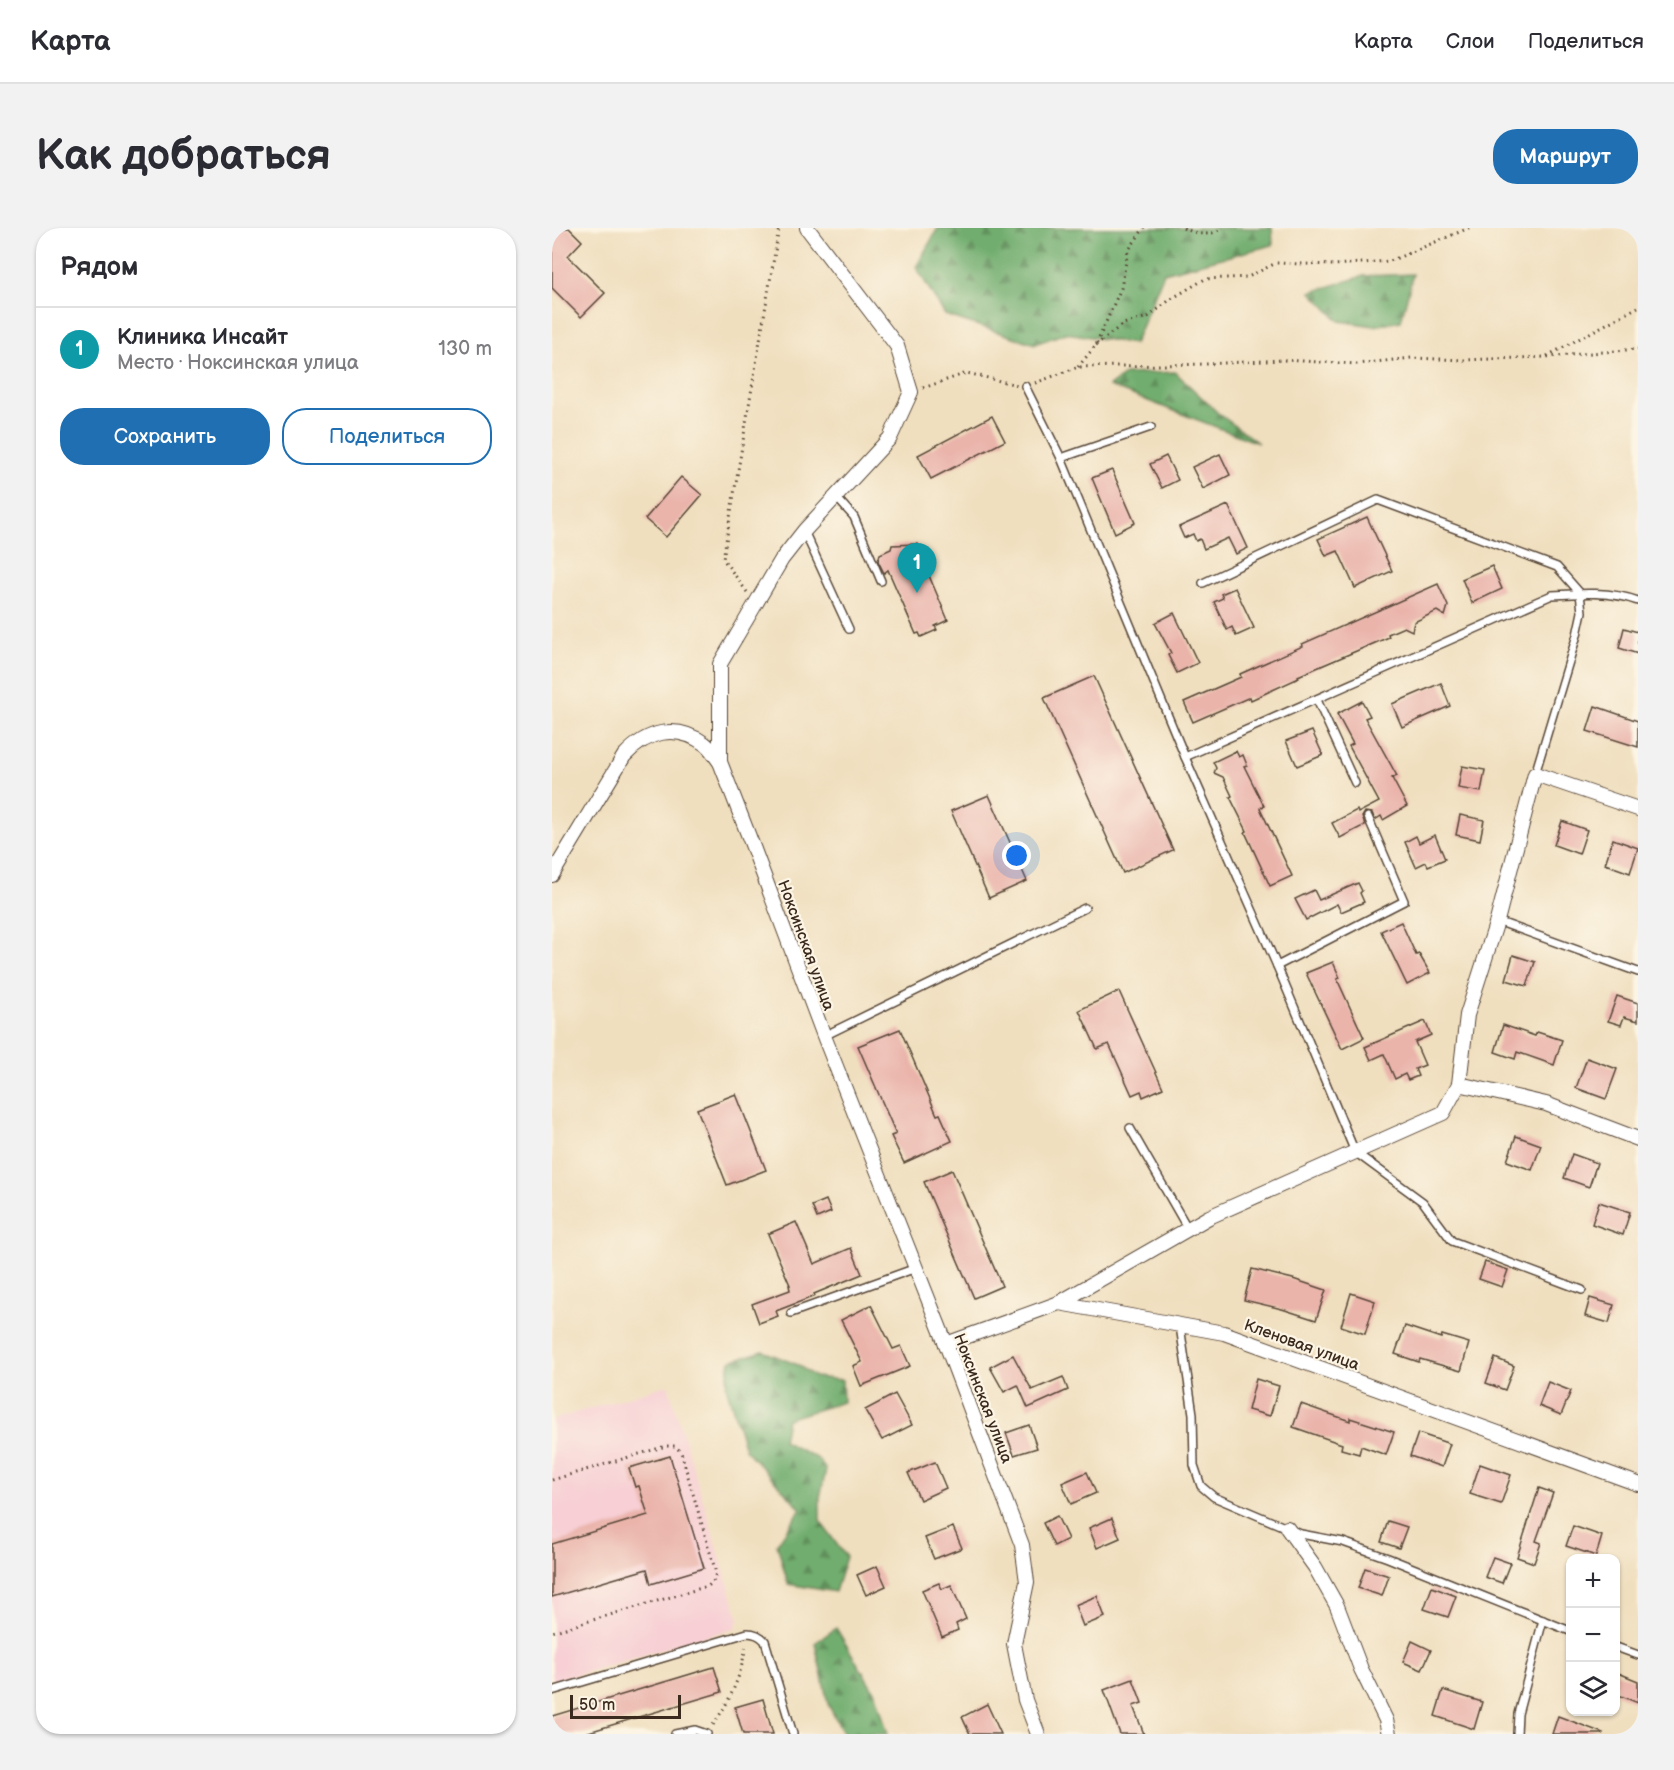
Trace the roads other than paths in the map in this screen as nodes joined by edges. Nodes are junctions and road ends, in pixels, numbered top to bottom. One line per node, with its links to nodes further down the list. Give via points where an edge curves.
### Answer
1 (807, 228): 5 (street, Ноксинская улица, via 897,346 911,392 890,438)
2 (1025, 387): 4 (lane)
3 (1151, 427): 4 (lane)
4 (1061, 458): 13 (lane)
5 (836, 497): 6 (street, Ноксинская улица); 7 (lane, via 854,517)
6 (804, 531): 11 (lane); 14 (street, Ноксинская улица, via 782,559 720,664)
7 (881, 581)
8 (1203, 583): 9 (lane, via 1378,500 1557,567)
9 (1580, 593): 10 (lane, via 1626,596); 12 (lane, via 1552,596); 15 (lane, via 1582,612 1577,635)
10 (1638, 601)
11 (849, 629)
12 (1317, 700): 13 (lane); 16 (lane)
13 (1185, 757): 22 (lane)
14 (720, 762): 19 (street, via 707,745 691,736 672,732 645,738 624,756); 24 (street, Ноксинская улица)
15 (1534, 774): 17 (street); 21 (street)
16 (1355, 783)
17 (1638, 809)
18 (1368, 817): 22 (lane, via 1404,902)
19 (552, 875)
20 (1085, 908): 24 (lane)
21 (1497, 921): 23 (lane); 25 (street, via 1467,1015)
22 (1277, 966): 28 (lane)
23 (1638, 972)
24 (824, 1036): 30 (street, Ноксинская улица)
25 (1460, 1084): 27 (street, via 1546,1104); 28 (street, via 1443,1113)
26 (1130, 1128): 29 (lane)
27 (1638, 1139)
28 (1355, 1152): 29 (street); 31 (lane, via 1423,1202 1452,1241)
29 (1188, 1229): 32 (street)
30 (916, 1268): 33 (lane); 35 (street, Ноксинская улица)
31 (1582, 1290)
32 (1059, 1303): 34 (street, Кленовая улица); 35 (street)
33 (791, 1313)
34 (1180, 1326): 36 (street, Кленовая улица, via 1224,1333); 37 (lane, via 1192,1414 1194,1465 1201,1486 1214,1497)
35 (946, 1344): 46 (street, Ноксинская улица, via 1022,1545 1027,1582 1014,1644 1025,1700)
36 (1638, 1484)
37 (1287, 1528): 38 (lane, via 1388,1558); 47 (street, via 1337,1606)
38 (1543, 1620): 39 (lane); 48 (lane, via 1518,1714)
39 (1566, 1629)
40 (1620, 1648): 41 (lane)
41 (1638, 1655)
42 (552, 1691): 45 (lane, via 747,1633 757,1634 765,1641)
43 (675, 1734): 44 (lane, via 695,1730)
44 (707, 1734)
45 (793, 1734)
46 (1038, 1734)
47 (1389, 1734)
48 (1517, 1734)

